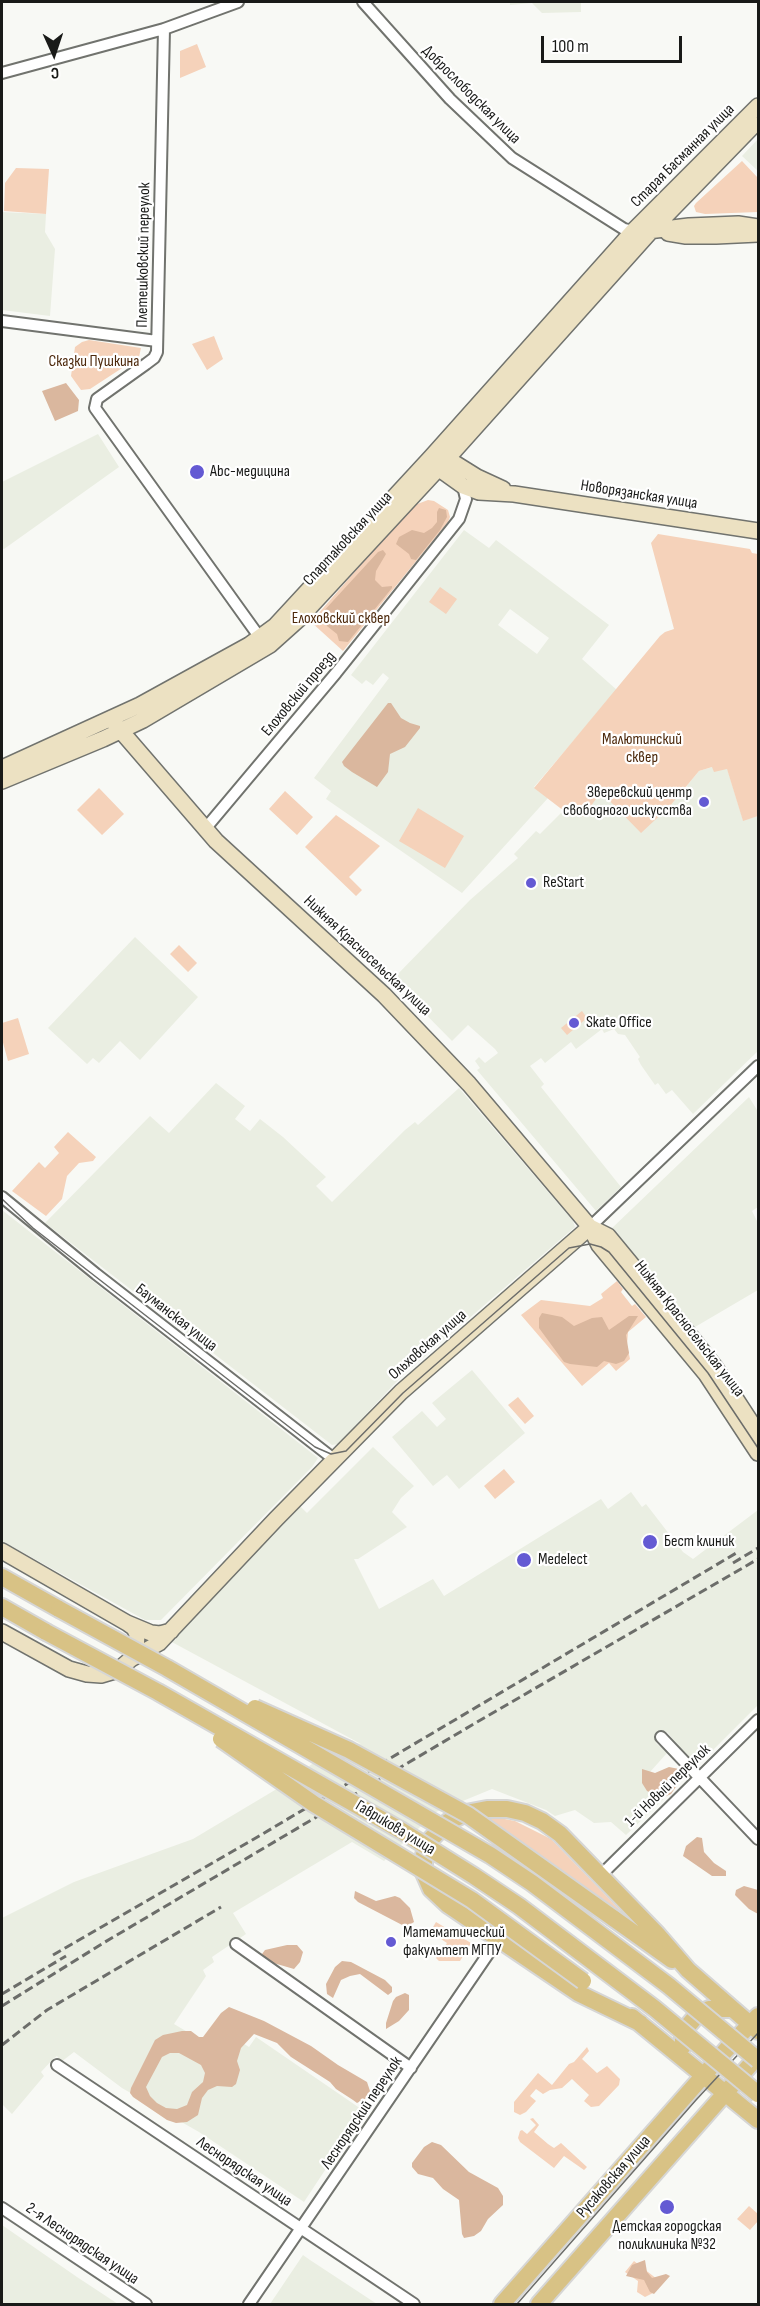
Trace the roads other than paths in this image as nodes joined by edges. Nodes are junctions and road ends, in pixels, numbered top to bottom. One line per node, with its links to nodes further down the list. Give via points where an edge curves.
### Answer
1 (238, 2): 3 (street)
2 (363, 2): 8 (street, Доброслободская улица, via 450,99 512,158)
3 (164, 29): 4 (street); 12 (street, Плетешковский переулок)
4 (2, 73)
5 (759, 106): 8 (street, Старая Басманная улица)
6 (759, 120): 9 (street, Старая Басманная улица)
7 (759, 227): 9 (street, via 738,224)
8 (633, 231): 9 (street); 13 (street, Спартаковская улица)
9 (651, 231): 10 (street, via 686,236); 13 (street, Спартаковская улица)
10 (759, 234)
11 (2, 321): 12 (street)
12 (157, 346): 17 (street, Плетешковский переулок, via 154,358 97,399 95,408)
13 (439, 461): 14 (street, Новорязанская улица); 15 (street, Новорязанская улица); 17 (street, Спартаковская улица, via 299,619)
14 (463, 486): 15 (street, Новорязанская улица, via 479,492); 21 (street, Елоховский проезд, via 466,499 459,519)
15 (514, 494): 16 (street, Новорязанская улица)
16 (759, 531)
17 (263, 643): 18 (street, Спартаковская улица, via 162,694)
18 (116, 725): 19 (street, Спартаковская улица); 20 (street, Спартаковская улица); 21 (street, Нижняя Красносельская улица)
19 (2, 768)
20 (2, 782)
21 (205, 829): 24 (street, Нижняя Красносельская улица, via 435,1046)
22 (759, 1066): 24 (street, Ольховская улица)
23 (2, 1197): 27 (street, Бауманская улица)
24 (590, 1227): 25 (street, Нижняя Красносельская улица, via 608,1236 688,1333); 26 (street, Нижняя Красносельская улица, via 599,1245 706,1374); 27 (street, Ольховская улица, via 412,1382)
25 (759, 1432)
26 (759, 1453)
27 (335, 1460): 32 (street, Ольховская улица)
28 (2, 1551): 31 (street)
29 (2, 1577): 35 (main road, Гаврикова улица, bridge)
30 (2, 1607): 36 (main road, Гаврикова улица, bridge)
31 (127, 1623): 32 (street, via 151,1633); 34 (street, via 137,1634 138,1643)
32 (171, 1631): 34 (street, Ольховская улица)
33 (2, 1632): 34 (street, Ольховская улица, via 69,1669 87,1674 110,1674)
34 (131, 1659)
35 (167, 1668): 44 (main road, bridge, via 349,1750 468,1815); 49 (main road, Гаврикова улица, bridge, via 415,1810 532,1883 669,1986)
36 (158, 1692): 47 (main road, bridge, via 314,1804 472,1900); 54 (main road, Гаврикова улица, bridge, via 402,1831 501,1894 654,2008)
37 (759, 1720): 39 (street, 1-й Новый переулок)
38 (661, 1737): 39 (street)
39 (698, 1778): 40 (street); 41 (street, 1-й Новый переулок)
40 (759, 1839)
41 (600, 1876): 42 (main road, via 560,1834 525,1813 487,1809 448,1822 431,1839 424,1855 424,1873 431,1889 448,1905); 44 (main road)
42 (499, 1938): 47 (main road, via 578,1993); 51 (street, Леснорядский переулок)
43 (236, 1944): 51 (street)
44 (690, 1972): 45 (main road); 47 (main road, via 693,1998 686,2015 671,2026)
45 (731, 2009): 46 (main road); 48 (main road, via 709,2009 691,2020 683,2036)
46 (756, 2024): 52 (main road, Русаковская улица)
47 (644, 2026): 48 (main road)
48 (686, 2061): 52 (main road)
49 (754, 2062): 53 (main road, Русаковская улица)
50 (57, 2065): 57 (street, Леснорядская улица)
51 (411, 2068): 57 (street, Леснорядский переулок)
52 (703, 2076): 53 (main road); 61 (main road, Русаковская улица)
53 (725, 2093): 55 (main road); 62 (main road, Русаковская улица)
54 (759, 2094)
55 (756, 2116)
56 (2, 2208): 58 (street, 2-я Леснорядская улица)
57 (301, 2229): 59 (street, Леснорядский переулок); 60 (street, Леснорядская улица)
58 (146, 2304)
59 (249, 2304)
60 (414, 2304)
61 (501, 2304)
62 (539, 2304)

